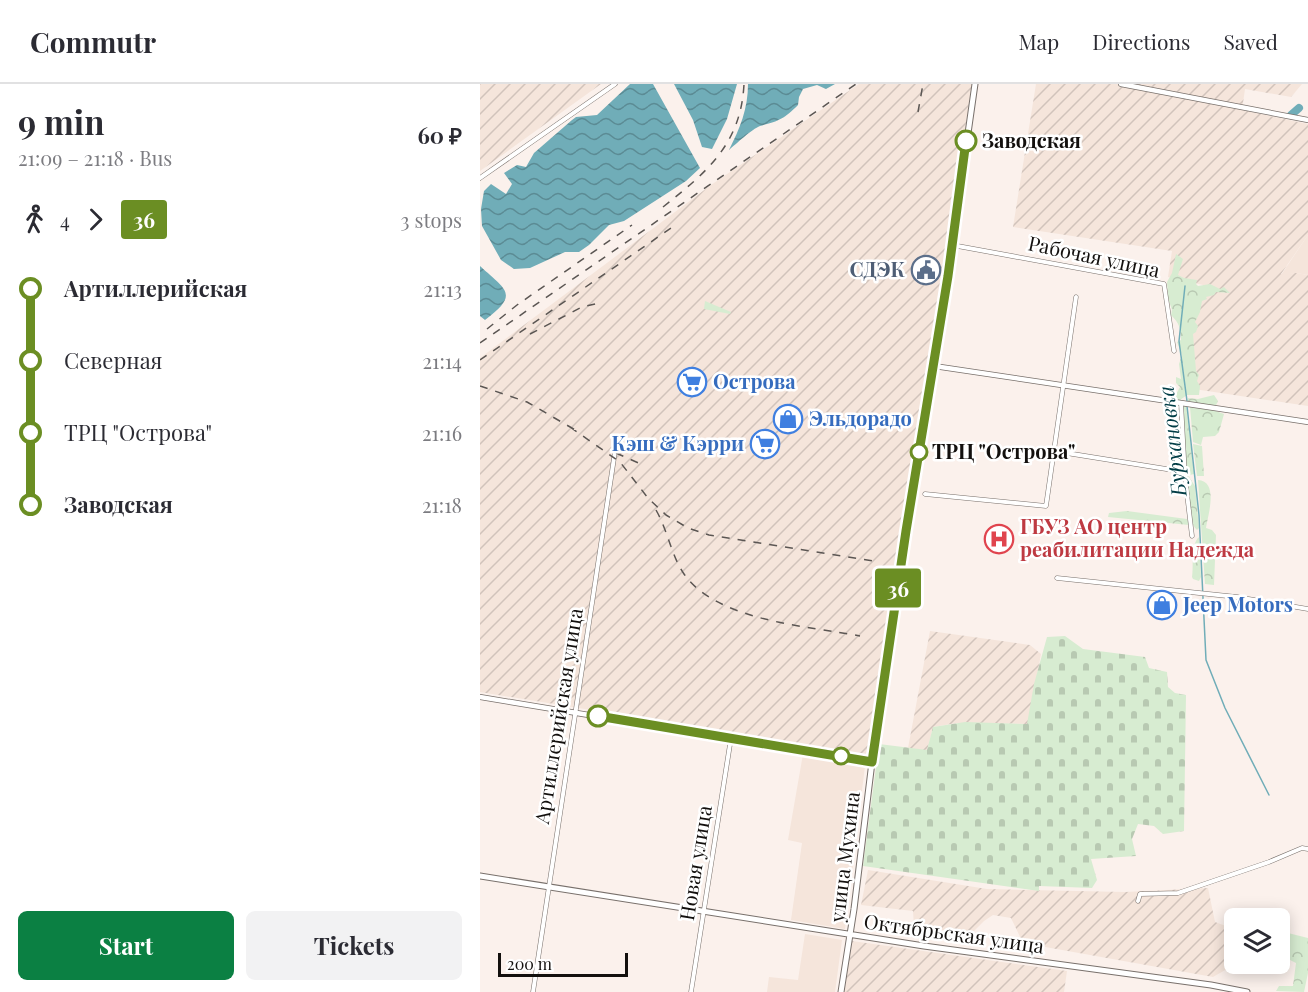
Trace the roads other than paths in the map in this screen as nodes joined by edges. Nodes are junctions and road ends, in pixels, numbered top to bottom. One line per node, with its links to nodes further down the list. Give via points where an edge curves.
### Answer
1 (615, 84): 5 (street)
2 (975, 84): 6 (main road, улица Мухина)
3 (1121, 84): 4 (street)
4 (1308, 120)
5 (480, 178)
6 (952, 245): 8 (street, Рабочая улица, via 1164,284); 9 (main road, улица Мухина)
7 (1076, 297): 10 (street)
8 (1174, 351)
9 (933, 366): 10 (street); 23 (main road, улица Мухина)
10 (1063, 386): 11 (street); 14 (street)
11 (1185, 404): 12 (street); 15 (street)
12 (1308, 422)
13 (615, 445): 21 (street, Артиллерийская улица)
14 (1054, 451): 15 (street); 16 (street, via 1046,507)
15 (1185, 472): 17 (street)
16 (925, 494)
17 (1192, 536)
18 (1057, 578): 19 (street)
19 (1308, 609)
20 (480, 697): 21 (street)
21 (574, 712): 22 (street); 26 (street, Артиллерийская улица)
22 (731, 738): 23 (street); 28 (street, Новая улица)
23 (872, 762): 29 (main road, улица Мухина)
24 (1308, 849): 27 (street, via 1178,893 1140,894)
25 (480, 876): 26 (main road, Октябрьская улица)
26 (549, 887): 28 (main road, Октябрьская улица); 30 (street, Артиллерийская улица)
27 (1138, 901)
28 (704, 912): 29 (main road, Октябрьская улица); 31 (street, Новая улица)
29 (851, 934): 32 (main road, улица Мухина); 33 (main road, Октябрьская улица)
30 (534, 992)
31 (691, 992)
32 (842, 992)
33 (1247, 992)

